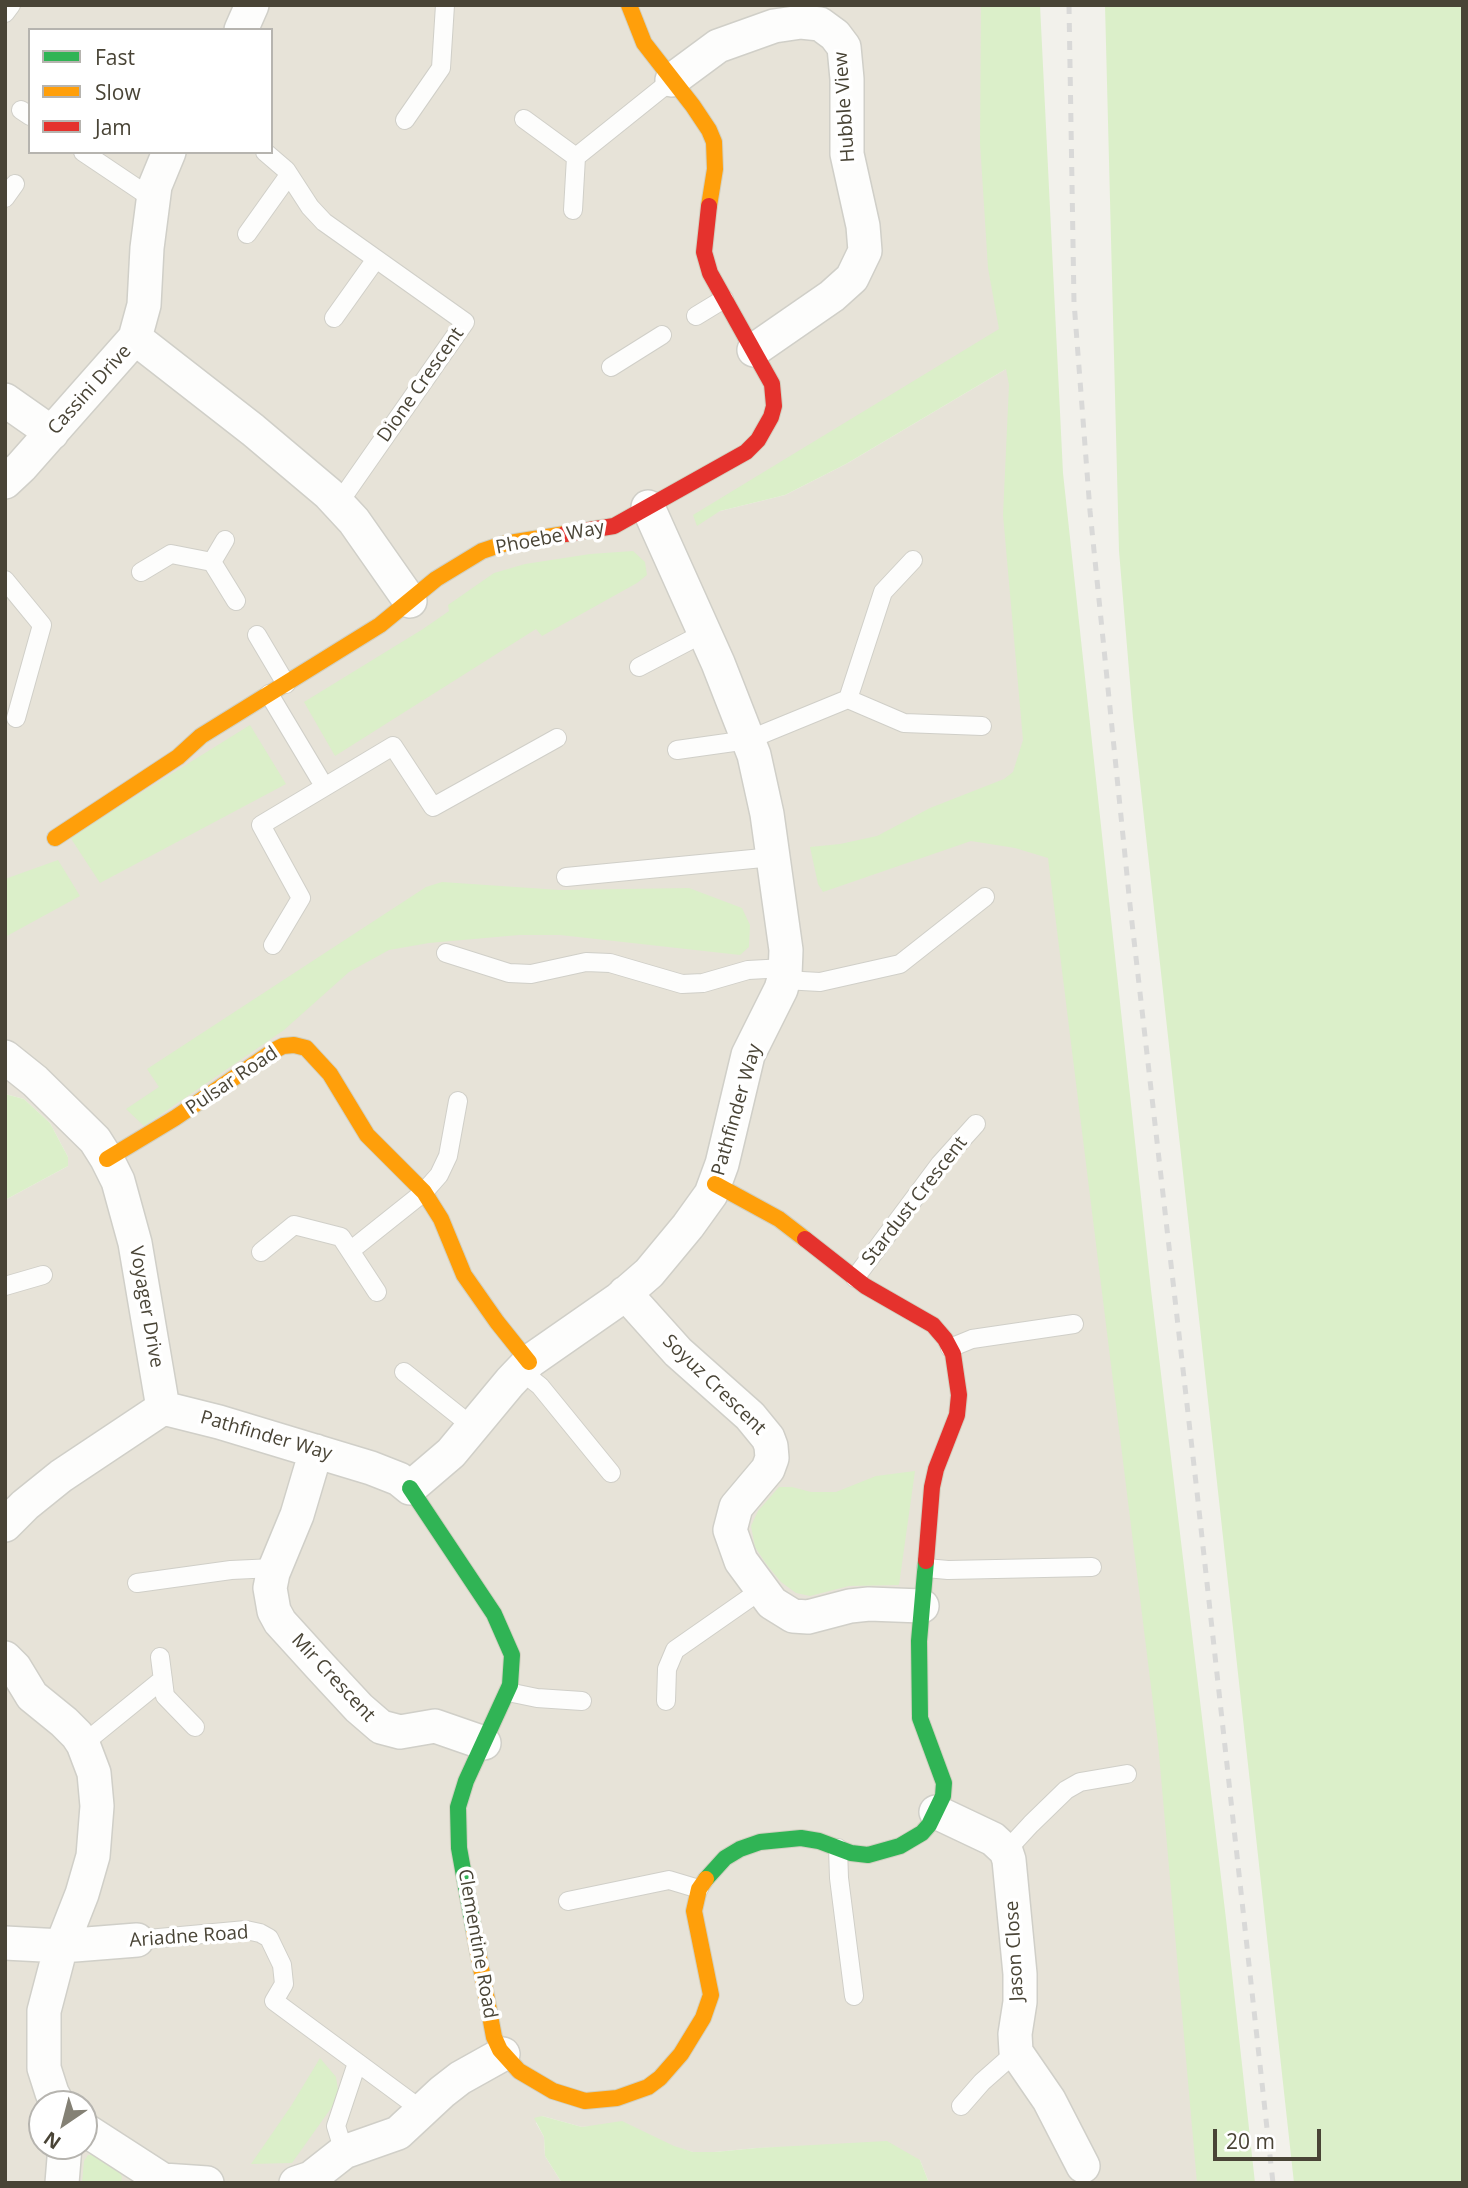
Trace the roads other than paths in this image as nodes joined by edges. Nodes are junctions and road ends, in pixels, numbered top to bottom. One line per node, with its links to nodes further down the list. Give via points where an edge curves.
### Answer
1 (11, 5): 5 (lane)
2 (252, 5): 6 (street)
3 (445, 5): 9 (lane, via 442,68)
4 (629, 5): 7 (street, Phoebe Way, via 644,43)
5 (5, 13)
6 (242, 28)
7 (672, 80): 13 (lane); 19 (street, Phoebe Way, via 714,142 704,252); 24 (street, Hubble View, via 718,46 774,26 820,24 844,47 848,166 865,251 852,278 832,296)
8 (524, 119): 13 (lane)
9 (405, 120)
10 (86, 154): 15 (lane)
11 (168, 154): 15 (street, Cassini Drive)
12 (267, 154): 14 (lane, Dione Crescent)
13 (576, 158): 16 (lane)
14 (289, 175): 17 (lane); 18 (lane, Dione Crescent, via 324,222)
15 (153, 199): 23 (street, Cassini Drive, via 144,305)
16 (573, 210)
17 (247, 234)
18 (376, 260): 21 (lane); 29 (lane, Dione Crescent, via 466,322)
19 (724, 299): 20 (lane); 24 (street, Phoebe Way)
20 (696, 316)
21 (334, 318)
22 (662, 335): 25 (lane)
23 (135, 338): 27 (street, Cassini Drive); 29 (street)
24 (754, 350): 30 (street, Phoebe Way, via 774,393 771,417 762,434 746,452)
25 (611, 367)
26 (5, 400): 27 (street)
27 (52, 433): 28 (street, Cassini Drive)
28 (5, 482)
29 (338, 504): 37 (street)
30 (648, 508): 37 (street, Phoebe Way, via 614,526 494,546 436,579); 38 (street, Pathfinder Way)
31 (225, 540): 33 (lane)
32 (914, 560): 43 (lane, via 883,592)
33 (212, 562): 34 (lane, via 171,554); 36 (lane)
34 (141, 572)
35 (5, 580): 44 (lane, via 41,625)
36 (236, 601)
37 (411, 601): 41 (street, Phoebe Way)
38 (705, 633): 40 (lane); 47 (street, Pathfinder Way)
39 (257, 635): 41 (lane)
40 (639, 667)
41 (286, 684): 42 (street, Phoebe Way)
42 (269, 694): 49 (lane); 50 (street, Phoebe Way)
43 (848, 699): 45 (lane, via 904,723); 47 (lane)
44 (16, 718)
45 (982, 726)
46 (557, 738): 49 (lane, via 433,807 393,746)
47 (748, 740): 48 (lane); 51 (street, Pathfinder Way, via 761,780)
48 (677, 750)
49 (324, 786): 54 (lane, via 261,825 301,898)
50 (55, 838)
51 (773, 857): 52 (lane); 56 (street, Pathfinder Way, via 783,918)
52 (566, 877)
53 (985, 897): 56 (lane, via 900,964 820,982)
54 (273, 945)
55 (446, 953): 56 (lane, via 509,974 531,974 586,961 610,963 682,984 748,970)
56 (784, 974): 61 (street, Pathfinder Way, via 775,1004 748,1055)
57 (5, 1057): 60 (street, Voyager Drive, via 77,1121)
58 (458, 1101): 62 (lane, via 448,1156)
59 (976, 1124): 66 (lane, Stardust Crescent, via 940,1164)
60 (107, 1159): 62 (street, Pulsar Road, via 266,1056 294,1045 306,1048 320,1062 367,1135); 74 (street, Voyager Drive, via 135,1243)
61 (715, 1184): 66 (street, Stardust Crescent, via 779,1219); 69 (street, Pathfinder Way, via 679,1237)
62 (424, 1192): 63 (lane); 72 (street, Pulsar Road, via 469,1283)
63 (350, 1251): 64 (lane, via 341,1237 294,1225); 68 (lane)
64 (261, 1252)
65 (43, 1275): 67 (lane)
66 (855, 1278): 71 (street, Stardust Crescent, via 933,1325)
67 (5, 1286)
68 (377, 1292)
69 (625, 1293): 72 (street, Pathfinder Way); 84 (street, Soyuz Crescent, via 678,1352 768,1437 772,1458 768,1469 736,1507 730,1530 741,1561)
70 (1074, 1324): 71 (lane, via 972,1339)
71 (950, 1348): 82 (street, Stardust Crescent, via 960,1395 932,1487)
72 (525, 1367): 75 (street, Pathfinder Way); 77 (lane)
73 (404, 1372): 75 (lane)
74 (163, 1408): 76 (street, Pathfinder Way); 79 (street, via 61,1476)
75 (473, 1427): 78 (street, Pathfinder Way)
76 (316, 1451): 78 (street, Pathfinder Way, via 389,1474); 81 (street, Mir Crescent, via 297,1515)
77 (611, 1473)
78 (410, 1488): 89 (street, Clementine Road, via 504,1634 513,1664)
79 (5, 1525)
80 (1092, 1567): 82 (lane)
81 (274, 1568): 83 (lane); 94 (street, Mir Crescent, via 270,1599 280,1622 373,1722 400,1732 441,1727)
82 (926, 1568): 85 (street, Stardust Crescent)
83 (137, 1583)
84 (761, 1590): 85 (street, Soyuz Crescent, via 772,1604 793,1616 869,1604); 92 (lane, via 676,1650 667,1669)
85 (922, 1606): 97 (street, Stardust Crescent, via 919,1704 944,1783)
86 (160, 1657): 88 (lane)
87 (5, 1658): 90 (street, via 15,1668)
88 (163, 1679): 93 (lane, via 164,1696); 95 (lane)
89 (508, 1692): 91 (lane); 94 (street, Clementine Road)
90 (18, 1695): 95 (street, via 64,1722)
91 (582, 1701)
92 (666, 1701)
93 (195, 1727)
94 (484, 1743): 107 (street, Clementine Road, via 461,1793 457,1832 489,2017)
95 (83, 1744): 104 (street, via 94,1773 95,1837 89,1872)
96 (1127, 1774): 99 (lane, via 1080,1782 1066,1790)
97 (936, 1812): 98 (street, via 922,1833 900,1846 868,1855); 99 (street, via 993,1839)
98 (838, 1848): 100 (street, via 801,1838 760,1842 725,1858); 105 (lane)
99 (1006, 1851): 106 (street, Jason Close, via 1020,1974)
100 (699, 1888): 101 (lane, via 669,1880); 107 (street, Clementine Road, via 694,1911 711,1994 703,2018 660,2078 617,2098 585,2101 538,2084)
101 (568, 1901)
102 (137, 1940): 104 (street, Ariadne Road); 108 (lane, Ariadne Road, via 246,1930 269,1938 282,1965 284,1984 274,2001)
103 (5, 1943): 104 (street, Ariadne Road)
104 (62, 1946): 109 (street, via 47,1993 43,2036 44,2068)
105 (853, 1996)
106 (1016, 2052): 110 (lane); 115 (street, via 1049,2100)
107 (503, 2054): 111 (street, via 460,2078)
108 (357, 2063): 111 (lane, Ariadne Road); 113 (lane, via 335,2126)
109 (51, 2090)
110 (961, 2106)
111 (423, 2111): 113 (street, via 398,2133)
112 (98, 2139): 116 (street)
113 (344, 2152): 119 (street, via 311,2178)
114 (64, 2160): 117 (street)
115 (1086, 2174)
116 (160, 2181): 118 (street)
117 (62, 2183)
118 (207, 2183)
119 (296, 2183)

